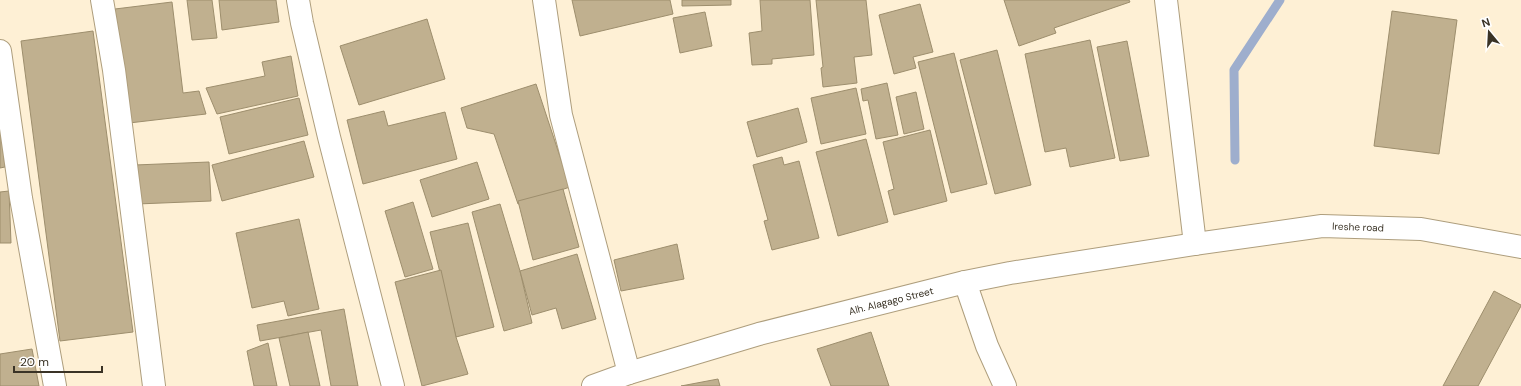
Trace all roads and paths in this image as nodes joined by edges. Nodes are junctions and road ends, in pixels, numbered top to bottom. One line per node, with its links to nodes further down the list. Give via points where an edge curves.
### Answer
1 (102, 0): 11 (street, via 114,70)
2 (298, 0): 12 (street)
3 (544, 0): 9 (street, via 561,115)
4 (1166, 0): 6 (street)
5 (0, 51): 10 (street, via 22,198)
6 (1195, 244): 7 (street, Ireshe road, via 1322,226 1421,229); 8 (street, Alh. Alagago Street)
7 (1521, 247)
8 (965, 282): 9 (street, Alh. Alagago Street, via 759,334); 14 (street, via 987,346)
9 (629, 373): 13 (street, Alh. Alagago Street)
10 (55, 386)
11 (154, 386)
12 (393, 386)
13 (593, 386)
14 (1005, 386)

